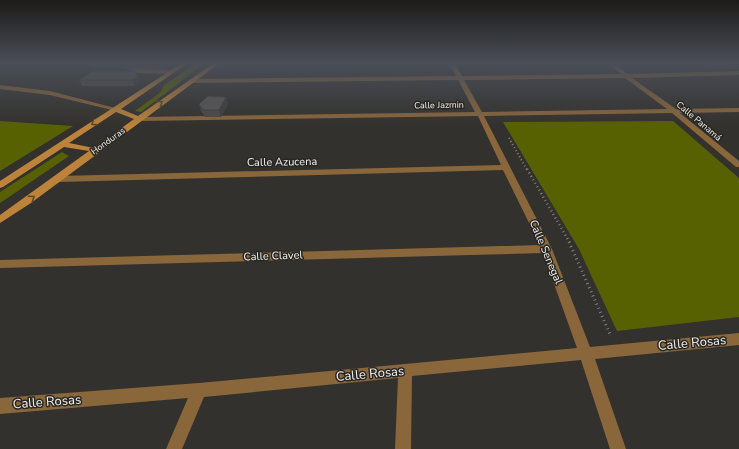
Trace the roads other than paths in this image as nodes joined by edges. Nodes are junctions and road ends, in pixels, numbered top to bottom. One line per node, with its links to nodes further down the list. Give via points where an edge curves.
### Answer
1 (154, 84): 6 (street, Honduras)
2 (187, 84): 10 (street, Honduras, one-way to 2)
3 (464, 84): 9 (street, Calle Senegal)
4 (637, 84): 8 (street, Calle Panamá)
5 (0, 87): 6 (street, via 50,93)
6 (116, 109): 10 (street); 11 (street, Honduras, one-way to 11)
7 (739, 110): 8 (street, Calle Jazmin)
8 (674, 111): 9 (street, Calle Jazmin); 13 (street, Calle Panamá)
9 (480, 114): 10 (street, Calle Jazmin); 15 (street, Calle Senegal)
10 (139, 118): 12 (street, Honduras)
11 (62, 144): 12 (street); 17 (street, Honduras)
12 (94, 150): 16 (street, Honduras)
13 (735, 159): 14 (street, Calle Panamá)
14 (739, 165)
15 (506, 167): 16 (street, Calle Azucena); 19 (street, Calle Senegal)
16 (59, 178): 18 (street, Honduras, one-way to 16)
17 (0, 185)
18 (0, 220)
19 (547, 249): 20 (street, Calle Clavel); 22 (street, Calle Senegal)
20 (0, 264)
21 (739, 339): 22 (street, Calle Rosas)
22 (586, 353): 23 (street, Calle Rosas); 28 (street, Calle Senegal)
23 (405, 371): 24 (street, Calle Rosas); 27 (street)
24 (199, 390): 25 (street, Calle Rosas); 26 (street)
25 (0, 406)
26 (174, 449)
27 (403, 449)
28 (618, 449)

